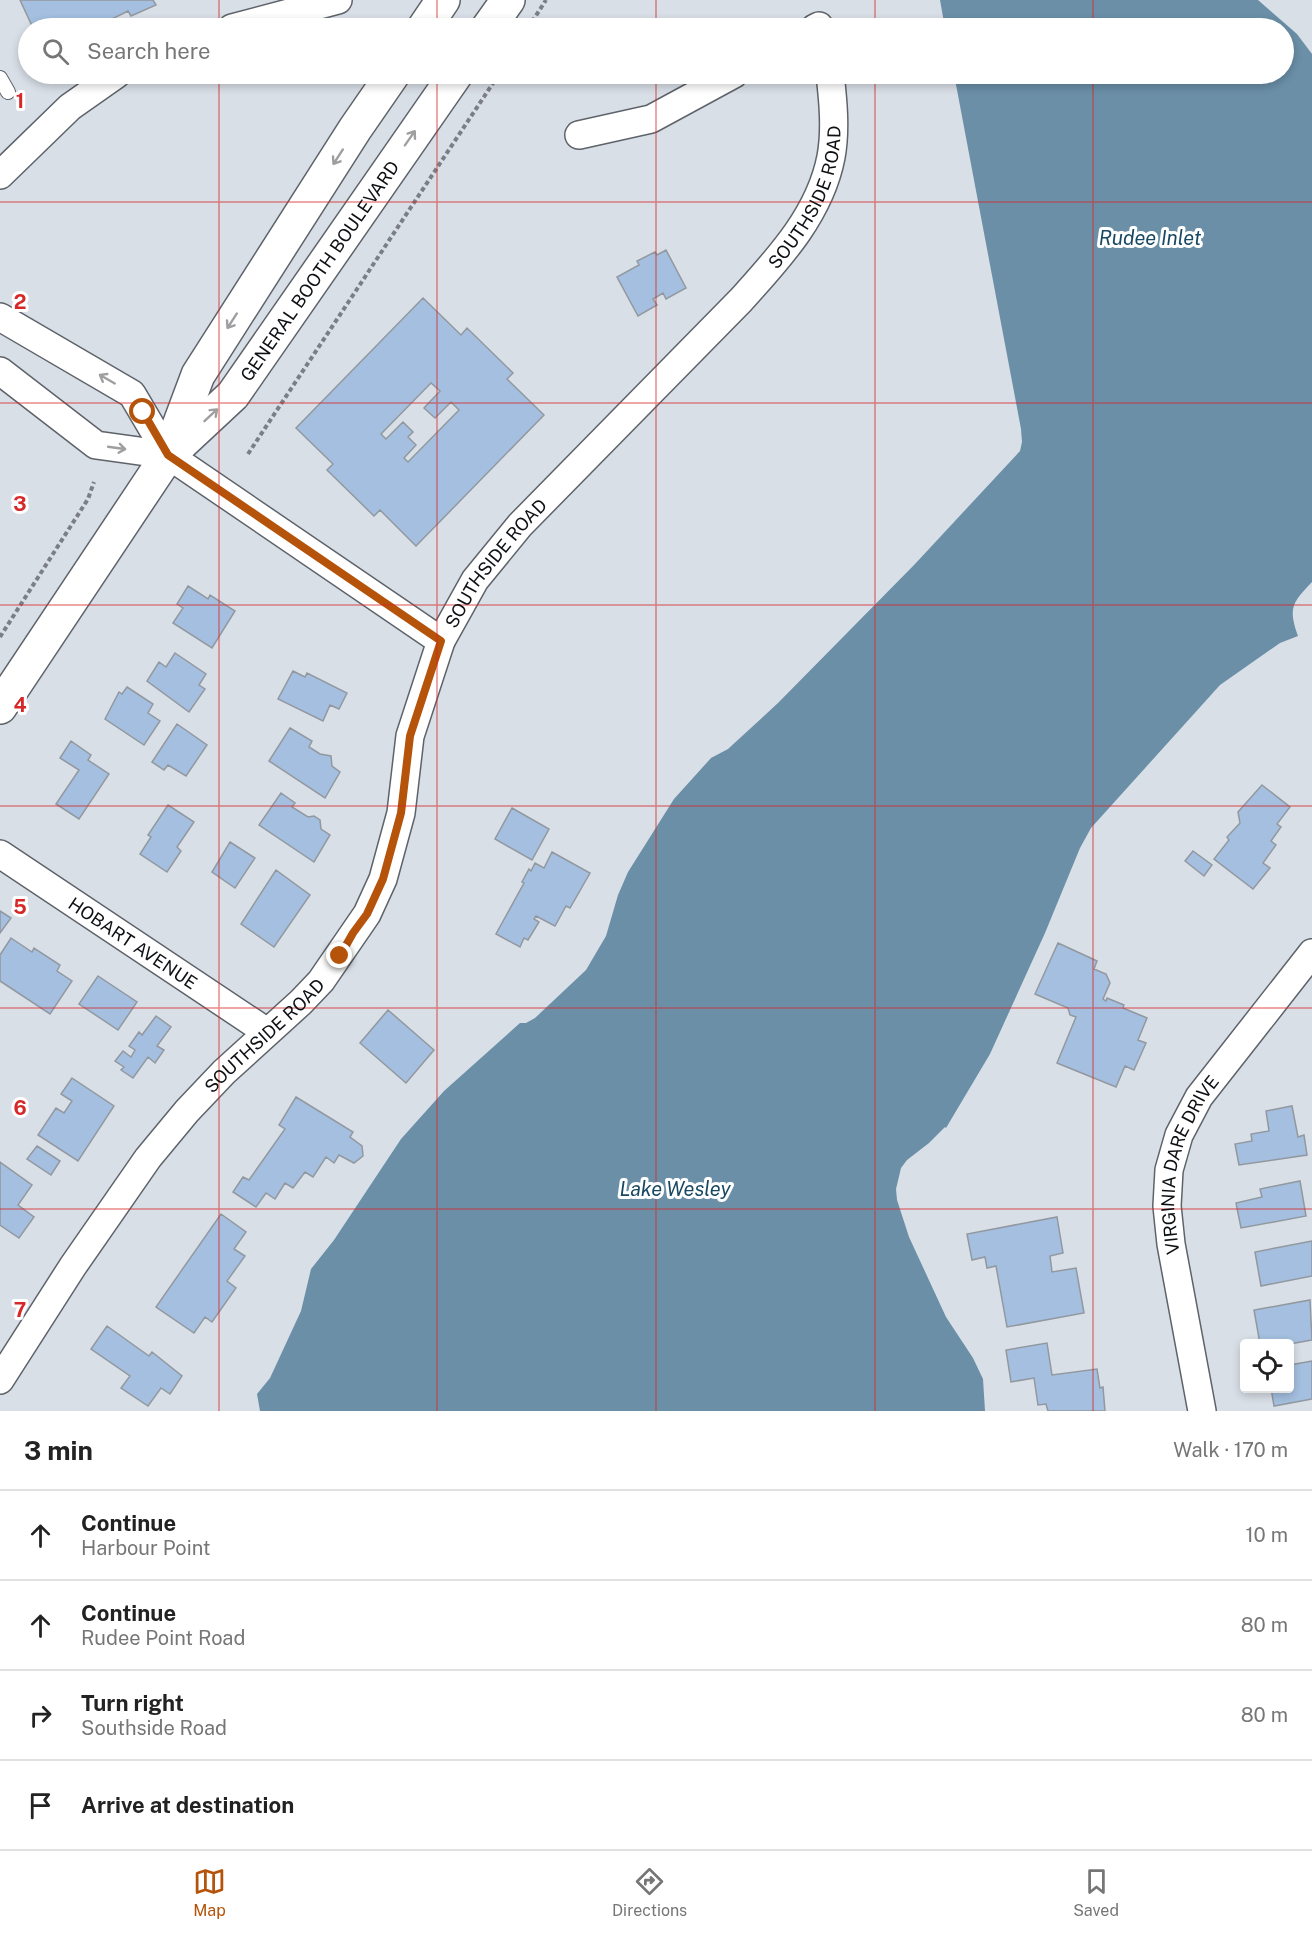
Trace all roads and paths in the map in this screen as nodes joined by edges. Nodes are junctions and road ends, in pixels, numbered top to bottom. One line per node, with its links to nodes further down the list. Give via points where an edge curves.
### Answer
1 (338, 0): 5 (street)
2 (443, 0): 6 (highway)
3 (508, 0): 7 (highway)
4 (546, 0): 8 (path)
5 (270, 18)
6 (431, 18)
7 (495, 18)
8 (534, 18)
9 (0, 78): 16 (lane)
10 (102, 84): 18 (street, via 70,106)
11 (387, 84): 22 (highway, GENERAL BOOTH BOULEVARD, one-way to 22, via 198,375)
12 (449, 84): 22 (highway, GENERAL BOOTH BOULEVARD, one-way to 12, via 233,395)
13 (492, 84): 21 (path)
14 (716, 84): 17 (street, via 651,119)
15 (831, 84): 25 (street, SOUTHSIDE ROAD, via 834,126 831,156 814,206 795,237 720,322 520,525 475,580)
16 (8, 92)
17 (579, 135)
18 (0, 175)
19 (0, 317): 22 (street, one-way to 19, via 132,394)
20 (0, 371): 22 (street, one-way to 22, via 96,445)
21 (248, 454)
22 (168, 455): 25 (street); 26 (highway, GENERAL BOOTH BOULEVARD)
23 (94, 482): 24 (path, via 88,499)
24 (0, 637)
25 (441, 641): 29 (street, SOUTHSIDE ROAD, via 410,736 401,813 383,879 367,914 321,981)
26 (0, 707)
27 (0, 854): 29 (street, HOBART AVENUE)
28 (1312, 953): 31 (street, VIRGINIA DARE DRIVE, via 1199,1097 1179,1135 1168,1170 1171,1244)
29 (267, 1032): 30 (street, SOUTHSIDE ROAD, via 187,1111 148,1158)
30 (0, 1380)
31 (1202, 1411)

